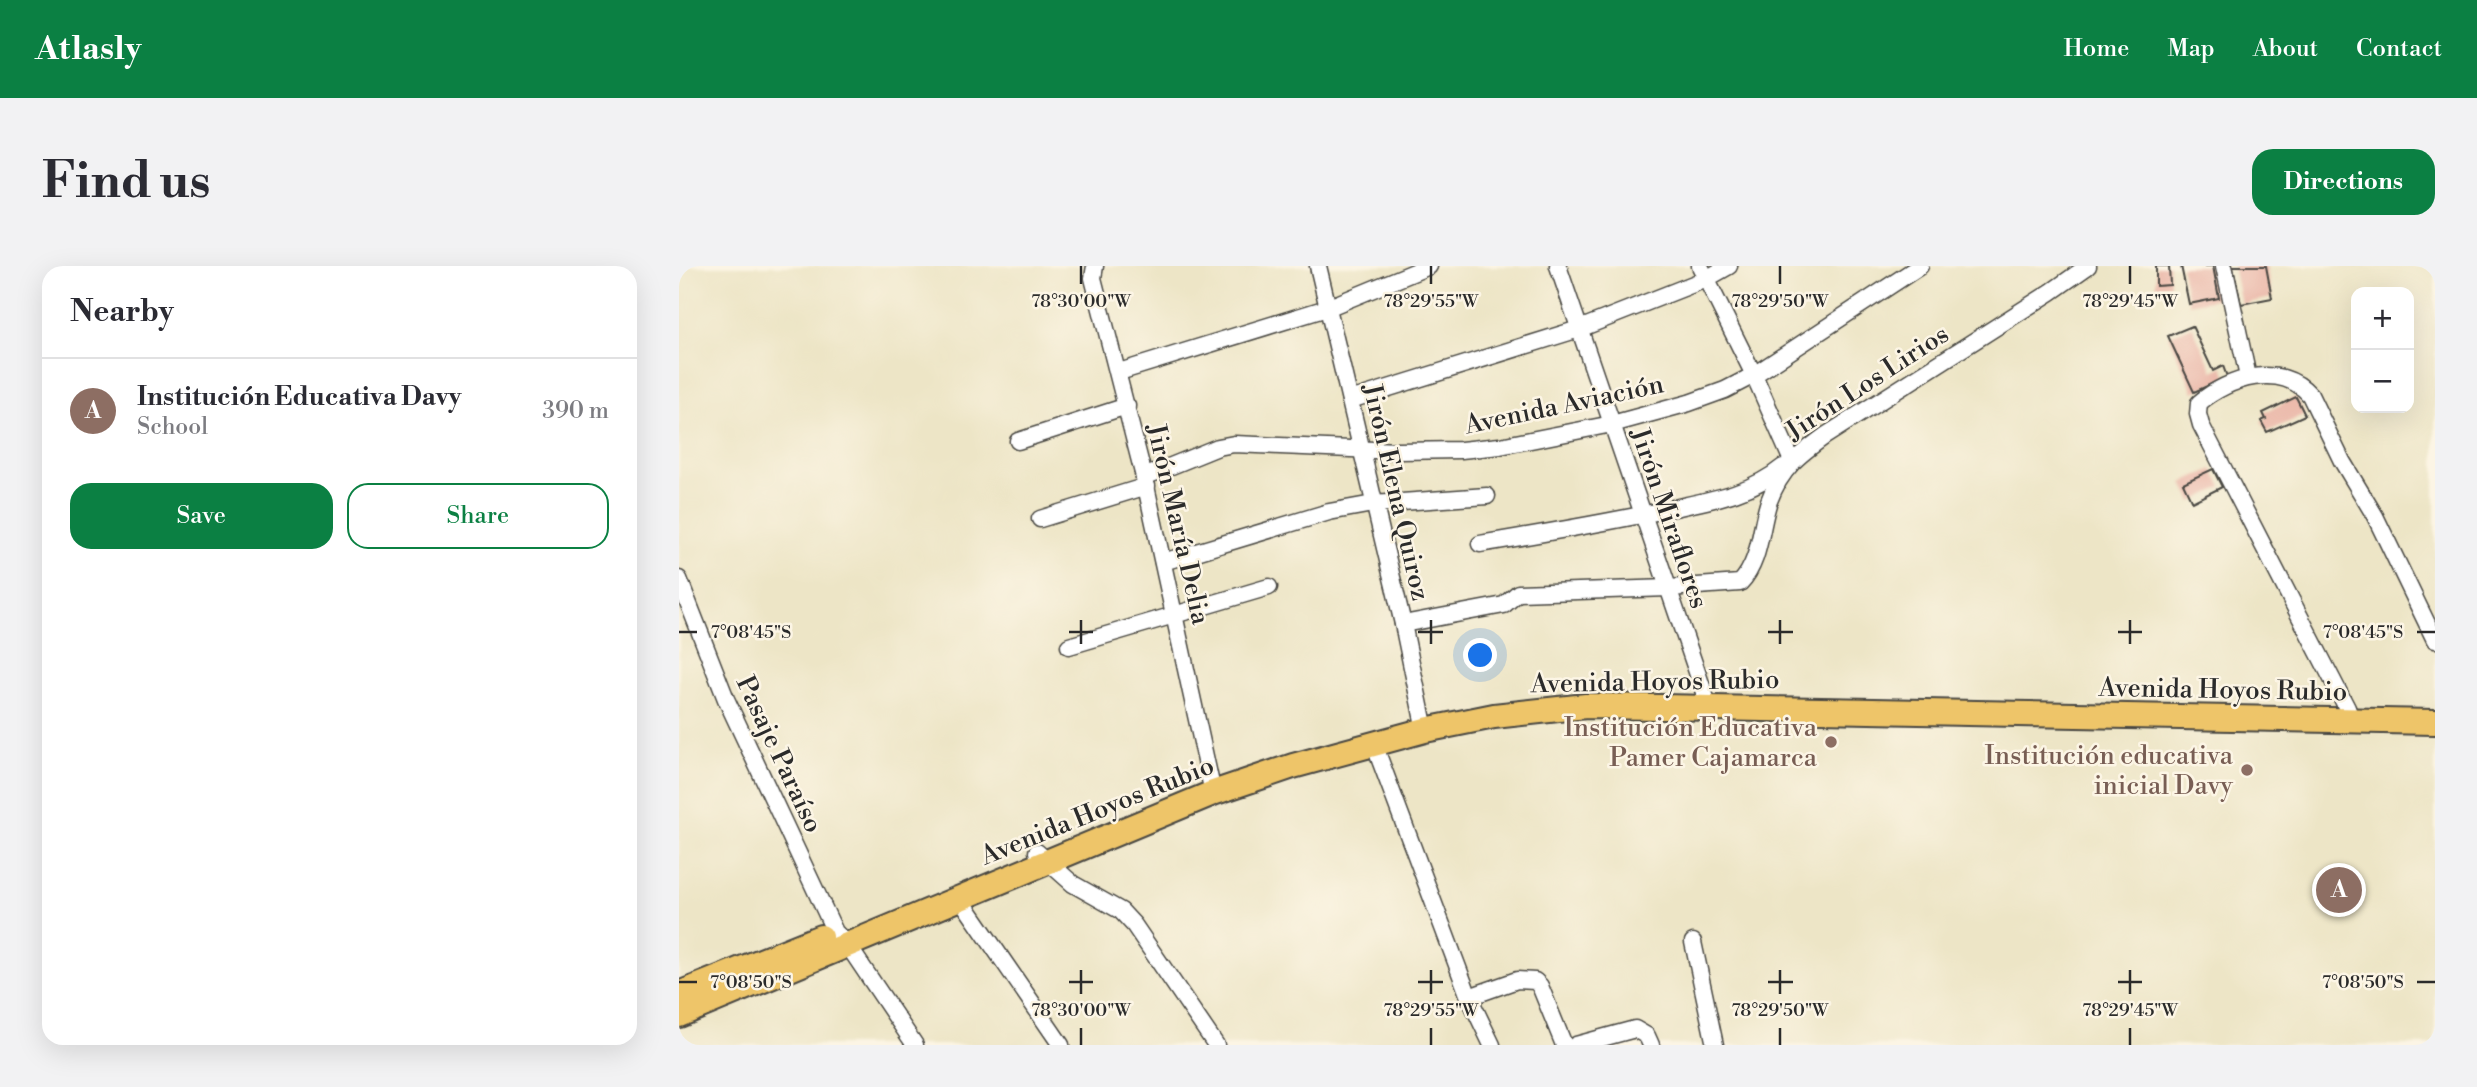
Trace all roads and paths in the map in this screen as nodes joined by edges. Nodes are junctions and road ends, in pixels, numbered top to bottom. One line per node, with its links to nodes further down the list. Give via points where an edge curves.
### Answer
1 (1095, 266): 12 (street, Jirón María Delia, via 1093,278)
2 (1318, 266): 10 (street, Jirón Elena Quiroz)
3 (1429, 266): 10 (street)
4 (1557, 266): 11 (street, Jirón Miraflores)
5 (1729, 266): 9 (street)
6 (1920, 266): 13 (street, Avenida Aviación)
7 (2088, 266): 20 (street, Jirón Los Lirios)
8 (2224, 266): 14 (street)
9 (1703, 273): 11 (street); 13 (street)
10 (1327, 308): 12 (street); 15 (street, Jirón Elena Quiroz)
11 (1579, 329): 15 (street); 17 (street, Jirón Miraflores)
12 (1119, 372): 16 (street, Jirón María Delia)
13 (1754, 375): 17 (street, Avenida Aviación, via 1689,403); 20 (street)
14 (2248, 377): 33 (street, via 2284,378 2310,395); 37 (street, via 2213,391 2199,403 2201,425)
15 (1350, 401): 19 (street, Jirón Elena Quiroz)
16 (1127, 406): 18 (street); 21 (street, Jirón María Delia)
17 (1612, 424): 19 (street, Avenida Aviación, via 1500,446); 24 (street, Jirón Miraflores)
18 (1018, 441)
19 (1363, 450): 21 (street, Avenida Aviación, via 1234,444 1218,447); 23 (street, Jirón Elena Quiroz)
20 (1792, 460): 24 (street, via 1747,490); 30 (street, Jirón Los Lirios, via 1770,500 1743,580)
21 (1145, 482): 25 (street, Avenida Aviación); 27 (street, Jirón María Delia)
22 (1487, 496): 23 (street)
23 (1373, 504): 27 (street, via 1300,520); 32 (street, Jirón Elena Quiroz)
24 (1643, 515): 26 (street); 30 (street, Jirón Miraflores)
25 (1040, 519)
26 (1480, 544)
27 (1163, 562): 31 (street, Jirón María Delia)
28 (679, 579): 44 (street, Pasaje Paraíso, via 726,699)
29 (1269, 587): 31 (street)
30 (1669, 588): 32 (street, Jirón Los Lirios, via 1518,593 1504,605); 35 (street, Jirón Miraflores)
31 (1174, 615): 34 (street); 41 (street, Jirón María Delia)
32 (1403, 624): 39 (street, Jirón Elena Quiroz)
33 (2435, 640)
34 (1069, 646)
35 (1707, 700): 37 (main road, Avenida Hoyos Rubio, via 2224,703); 39 (main road, Avenida Hoyos Rubio, via 1649,692 1544,696)
36 (2435, 708): 37 (main road, Avenida Hoyos Rubio)
37 (2349, 714): 38 (main road, Avenida Hoyos Rubio)
38 (2435, 722)
39 (1424, 723): 40 (main road, Avenida Hoyos Rubio); 41 (main road, Avenida Hoyos Rubio, via 1304,748)
40 (1374, 744): 41 (main road, Avenida Hoyos Rubio); 47 (street)
41 (1212, 787): 42 (main road, Avenida Hoyos Rubio)
42 (1042, 857): 43 (main road, Avenida Hoyos Rubio); 44 (main road, Avenida Hoyos Rubio); 51 (street, via 1073,884 1121,911 1134,925)
43 (960, 898): 44 (main road, Avenida Hoyos Rubio); 50 (street)
44 (841, 938): 46 (main road, Avenida Hoyos Rubio); 48 (main road, Avenida Hoyos Rubio); 49 (street, Pasaje Paraíso)
45 (1693, 942): 56 (street)
46 (679, 993)
47 (1469, 997): 52 (street); 53 (street, via 1517,980 1535,981)
48 (679, 1015)
49 (915, 1045)
50 (1061, 1045)
51 (1216, 1045)
52 (1492, 1045)
53 (1565, 1045)
54 (1576, 1045): 55 (street, via 1635,1029 1647,1036)
55 (1651, 1045)
56 (1715, 1045)

